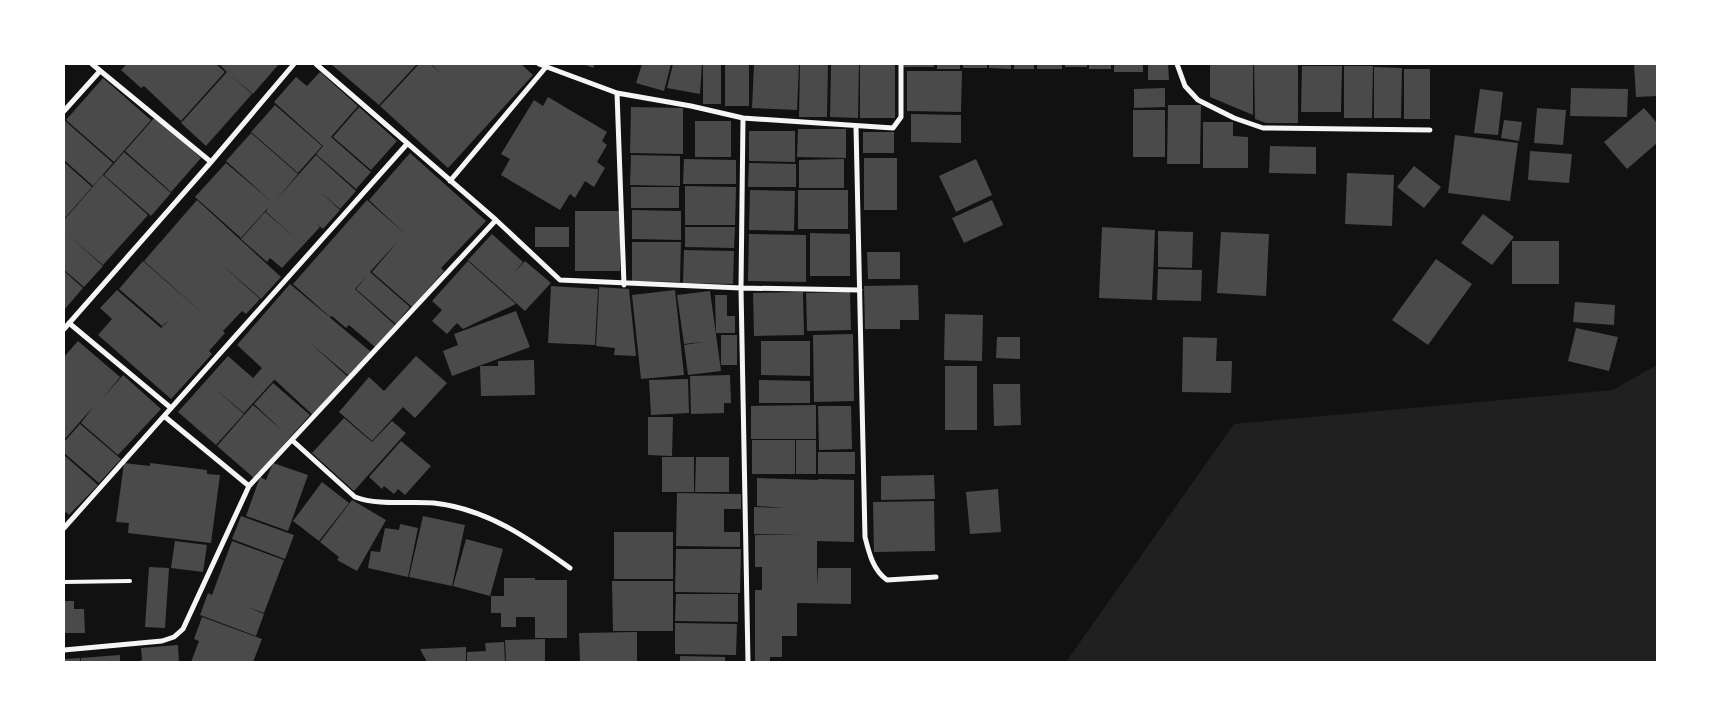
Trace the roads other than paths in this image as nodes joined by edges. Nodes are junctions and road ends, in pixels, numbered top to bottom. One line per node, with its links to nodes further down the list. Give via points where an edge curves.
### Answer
1 (92, 64): 8 (street)
2 (294, 64): 15 (street)
3 (316, 64): 14 (street)
4 (539, 64): 7 (street)
5 (901, 64): 12 (street, via 901,117 898,122 893,128)
6 (1177, 64): 13 (street, via 1185,86 1198,100 1263,128)
7 (546, 67): 9 (street); 16 (street)
8 (100, 70): 10 (street); 15 (street)
9 (617, 93): 11 (street); 18 (street)
10 (64, 111)
11 (743, 118): 12 (street); 19 (street)
12 (856, 127): 20 (street)
13 (1430, 130)
14 (407, 144): 16 (street); 23 (street)
15 (211, 162): 21 (street)
16 (450, 180): 17 (street)
17 (496, 220): 18 (street, via 560,280); 25 (street)
18 (624, 284): 19 (street)
19 (741, 288): 20 (street); 33 (street)
20 (860, 290): 29 (street, via 865,537 871,559 880,575 887,580)
21 (69, 323): 22 (street); 23 (street)
22 (64, 329)
23 (171, 408): 24 (street)
24 (164, 416): 26 (street); 27 (street)
25 (293, 441): 26 (street); 28 (street, via 355,497 368,502 440,504 484,516 521,533)
26 (249, 486): 32 (street, via 183,629 174,637 162,641)
27 (64, 528)
28 (570, 568)
29 (936, 577)
30 (130, 581): 31 (lane)
31 (64, 582)
32 (64, 650)
33 (748, 662)

